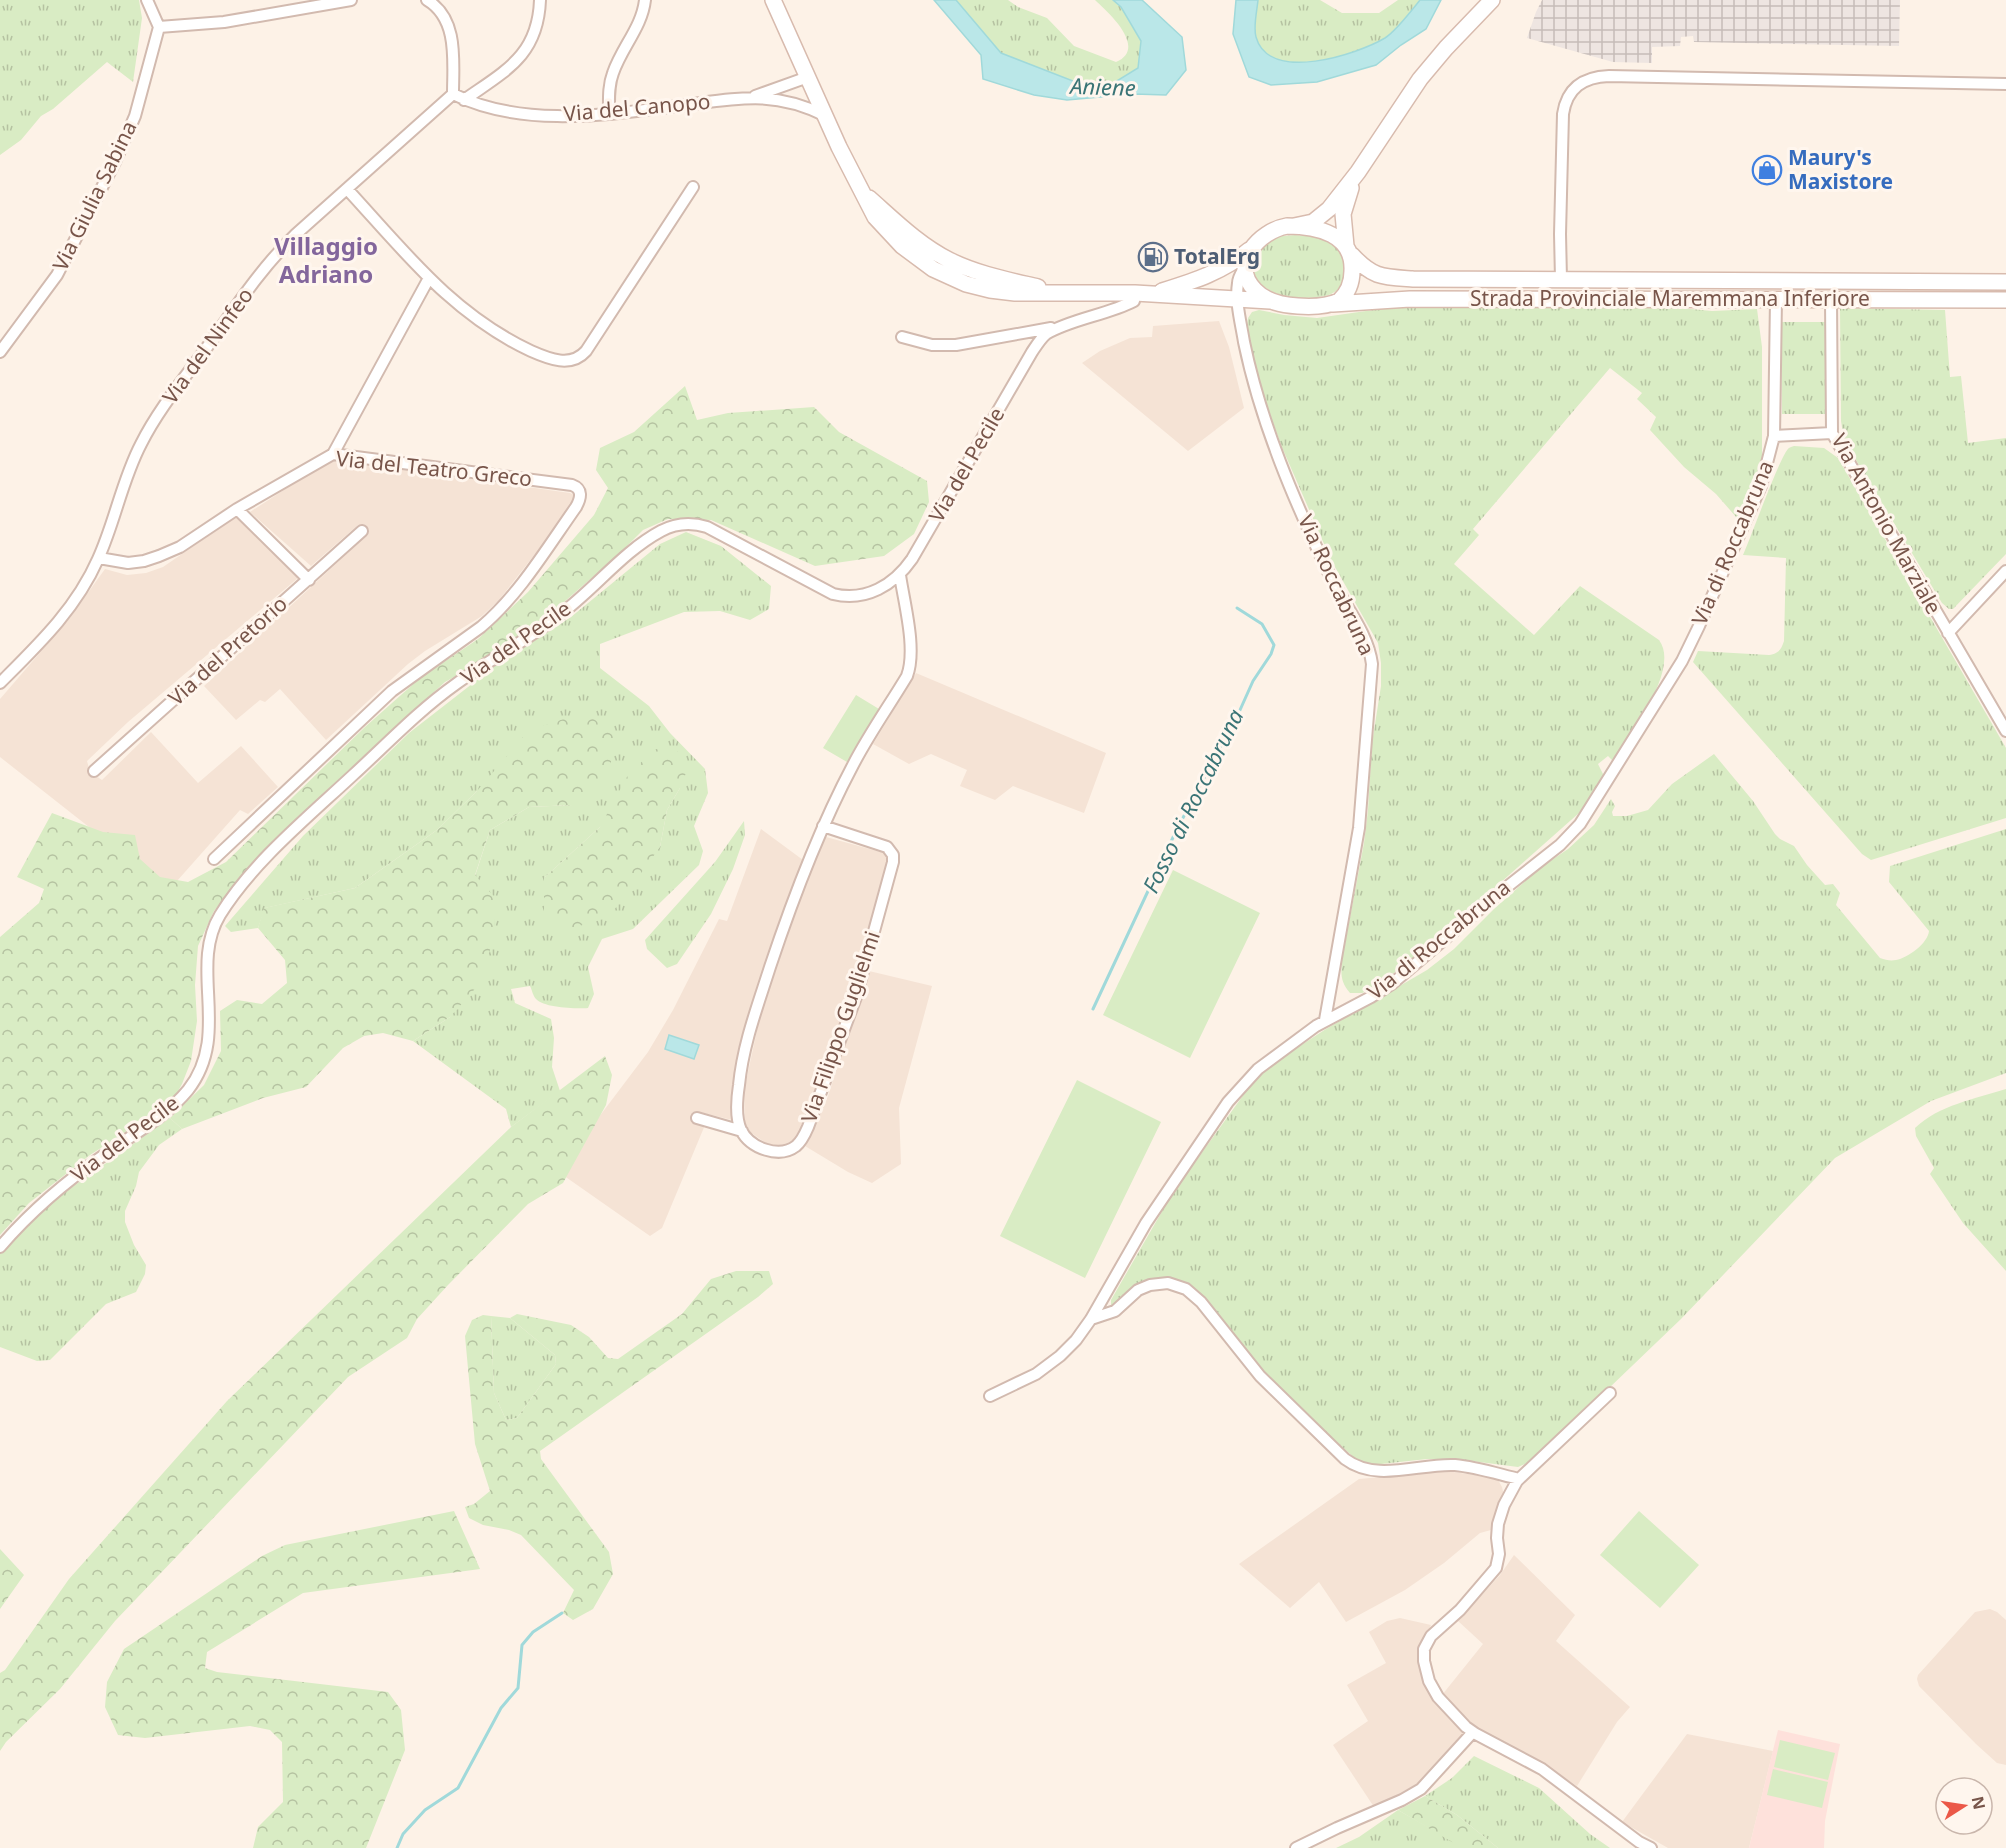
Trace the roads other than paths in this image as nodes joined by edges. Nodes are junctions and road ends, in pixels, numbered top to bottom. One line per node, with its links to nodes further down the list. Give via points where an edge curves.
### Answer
1 (147, 0): 8 (street)
2 (351, 0): 8 (street, via 224,22)
3 (427, 0): 11 (street, via 439,9 449,28)
4 (540, 0): 13 (street, via 538,26 525,52)
5 (645, 0): 14 (street, via 640,20 613,73)
6 (773, 0): 9 (main road)
7 (1489, 3): 16 (main road, via 1420,79)
8 (159, 27): 36 (street, Via Giulia Sabina, via 135,116 115,162 57,275)
9 (808, 77): 12 (street); 15 (main road)
10 (2006, 84): 24 (street, via 1609,76 1587,79 1572,90 1563,114)
11 (453, 94): 13 (street, Via del Canopo); 18 (street, Via del Ninfeo)
12 (752, 97): 14 (street, Via del Canopo); 15 (street, via 794,103)
13 (464, 100): 14 (street, Via del Canopo, via 499,111 558,116)
14 (609, 114)
15 (826, 116): 26 (main road, via 878,222 918,259 941,273 966,284 1015,293)
16 (1358, 172): 19 (main road, via 1326,213 1312,222); 21 (main road, via 1343,214)
17 (693, 187): 23 (street, via 587,349 574,360 545,357 500,335 461,308)
18 (347, 189): 23 (street); 43 (street, Via del Ninfeo, via 272,260 160,411 135,456)
19 (1294, 226): 20 (main road, via 1269,232); 21 (main road, via 1331,233)
20 (1250, 250): 22 (main road); 27 (main road, via 1224,269)
21 (1349, 251): 24 (main road, Strada Provinciale Maremmana Inferiore, via 1365,269 1390,278); 33 (main road, via 1351,283 1344,297)
22 (1245, 267): 30 (street, via 1237,284); 32 (main road, via 1250,284)
23 (429, 278): 39 (street)
24 (1562, 279): 25 (main road, Strada Provinciale Maremmana Inferiore)
25 (2006, 282)
26 (1135, 293): 27 (main road); 34 (street, Via del Pecile, via 1134,301 1119,309)
27 (1153, 294): 30 (main road)
28 (1776, 299): 29 (main road, Strada Provinciale Maremmana Inferiore); 33 (main road, Strada Provinciale Maremmana Inferiore, via 1410,299); 38 (street, Via di Roccabruna)
29 (1831, 299): 31 (main road, Strada Provinciale Maremmana Inferiore); 37 (street, Via Antonio Marziale)
30 (1237, 300): 32 (main road); 53 (street, Via Roccabruna, via 1250,368 1273,443 1321,556 1368,646 1372,664 1360,822)
31 (2006, 300)
32 (1270, 301): 33 (main road, via 1301,306)
33 (1333, 304)
34 (1064, 326): 35 (street, via 956,345 932,345); 45 (street, Via del Pecile, via 1044,335 1032,352)
35 (902, 337)
36 (0, 352)
37 (1832, 433): 38 (street, Via di Roccabruna); 47 (street, Via Antonio Marziale)
38 (1774, 436): 53 (street, Via di Roccabruna, via 1757,494 1688,650 1580,824 1393,983)
39 (333, 454): 40 (street, Via del Teatro Greco, via 568,484); 41 (street, Via del Teatro Greco)
40 (579, 491): 52 (street, Via del Pecile, via 576,507 493,616 392,691)
41 (237, 509): 43 (street, Via del Teatro Greco, via 185,544 154,558 128,563); 46 (street)
42 (362, 531): 46 (street, Via del Pretorio)
43 (99, 558): 48 (street, Via del Ninfeo, via 62,619)
44 (2006, 571): 47 (street)
45 (900, 575): 51 (street, via 912,651 910,667); 56 (street, Via del Pecile, via 873,592 840,596 702,526 674,526 641,544 562,614 437,699 271,852 225,907 212,932 207,1046 191,1086 158,1119 48,1197)
46 (309, 580): 50 (street, Via del Pretorio)
47 (1948, 633): 49 (street, Via Antonio Marziale)
48 (0, 683)
49 (2006, 731)
50 (94, 771)
51 (823, 826): 55 (street, via 783,930 748,1039 738,1092); 55 (street, Via Filippo Guglielmi, via 890,849 893,862 889,880 856,997 799,1144 769,1151)
52 (214, 859)
53 (1325, 1020): 57 (street, Via di Roccabruna, via 1264,1064 1228,1102 1146,1223)
54 (697, 1118): 55 (street)
55 (742, 1131)
56 (0, 1247)
57 (1091, 1318): 59 (street, Via di Roccabruna, via 1076,1340 1050,1364); 60 (street, via 1115,1311 1144,1287 1164,1283 1181,1287 1199,1299 1260,1376 1355,1465 1383,1471 1458,1466)
58 (1610, 1393): 60 (street)
59 (990, 1396)
60 (1519, 1479): 61 (street, via 1498,1524 1496,1568 1431,1636 1424,1649 1426,1670 1435,1692)
61 (1473, 1732): 62 (street, via 1420,1789); 63 (street, via 1536,1766)
62 (1296, 1848)
63 (1651, 1848)

